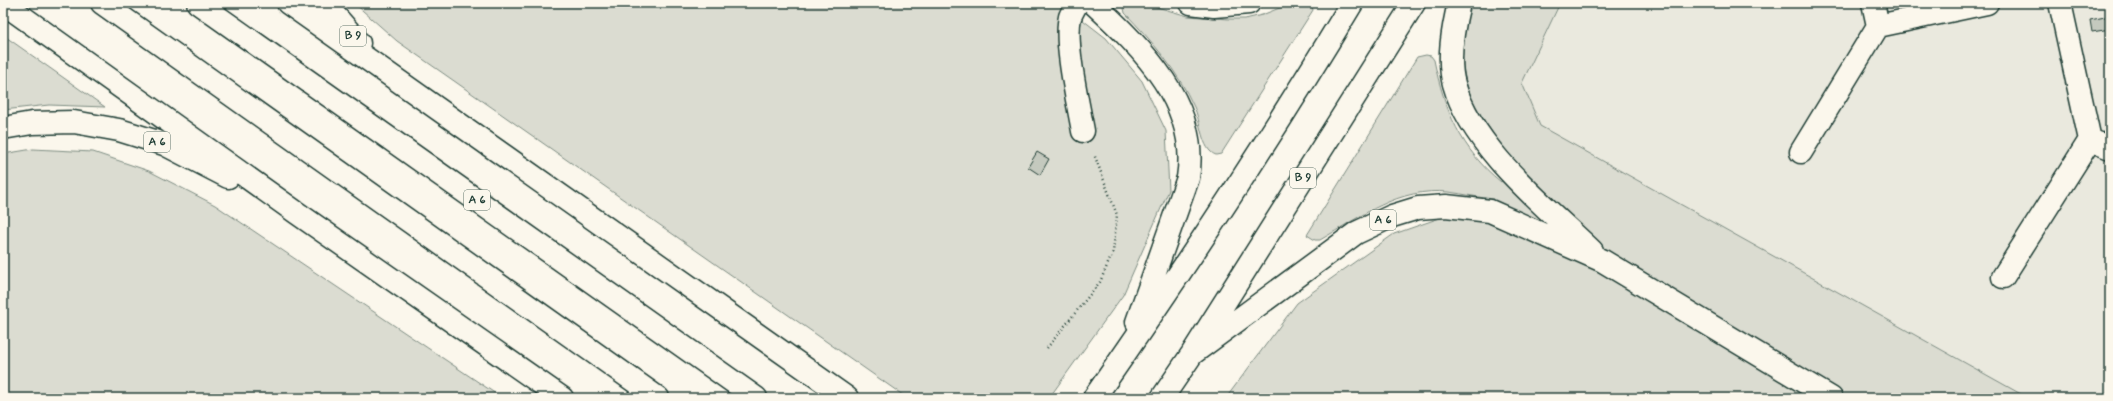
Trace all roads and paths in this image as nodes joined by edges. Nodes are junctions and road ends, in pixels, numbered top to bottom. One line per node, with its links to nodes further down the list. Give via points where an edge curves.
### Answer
1 (3, 3): 23 (main road)
2 (102, 3): 30 (main road)
3 (198, 3): 31 (main road, A 6)
4 (288, 3): 17 (main road)
5 (324, 3): 17 (main road, B 9)
6 (1077, 3): 19 (main road, via 1070,16 1069,33)
7 (1093, 3): 27 (main road, via 1149,58 1168,87 1190,139 1191,159 1188,178)
8 (1191, 3): 9 (main road, via 1214,6)
9 (1249, 3)
10 (1352, 3): 27 (main road, via 1228,202)
11 (1414, 3): 28 (main road, B 9)
12 (1458, 3): 24 (main road, via 1451,62 1454,84 1465,111 1483,140 1502,163)
13 (1873, 3): 16 (main road)
14 (1988, 3): 16 (main road)
15 (2060, 3): 20 (main road)
16 (1878, 26): 22 (main road)
17 (382, 70): 32 (main road)
18 (3, 128): 23 (main road, A 6, via 32,123 74,122 120,130 164,144)
19 (1083, 130): 26 (path, via 1101,168 1117,216 1113,252 1100,282)
20 (2090, 140): 21 (main road); 25 (main road)
21 (2110, 148)
22 (1801, 152)
23 (297, 212): 29 (main road)
24 (1603, 261): 28 (main road, A 6, via 1490,211 1446,206 1418,208 1392,216 1356,233); 35 (main road)
25 (2003, 278)
26 (1047, 348)
27 (1127, 351): 33 (main road)
28 (1192, 354): 34 (main road, B 9)
29 (562, 398)
30 (658, 398)
31 (756, 398)
32 (846, 398)
33 (1094, 398)
34 (1162, 398)
35 (1831, 398)

